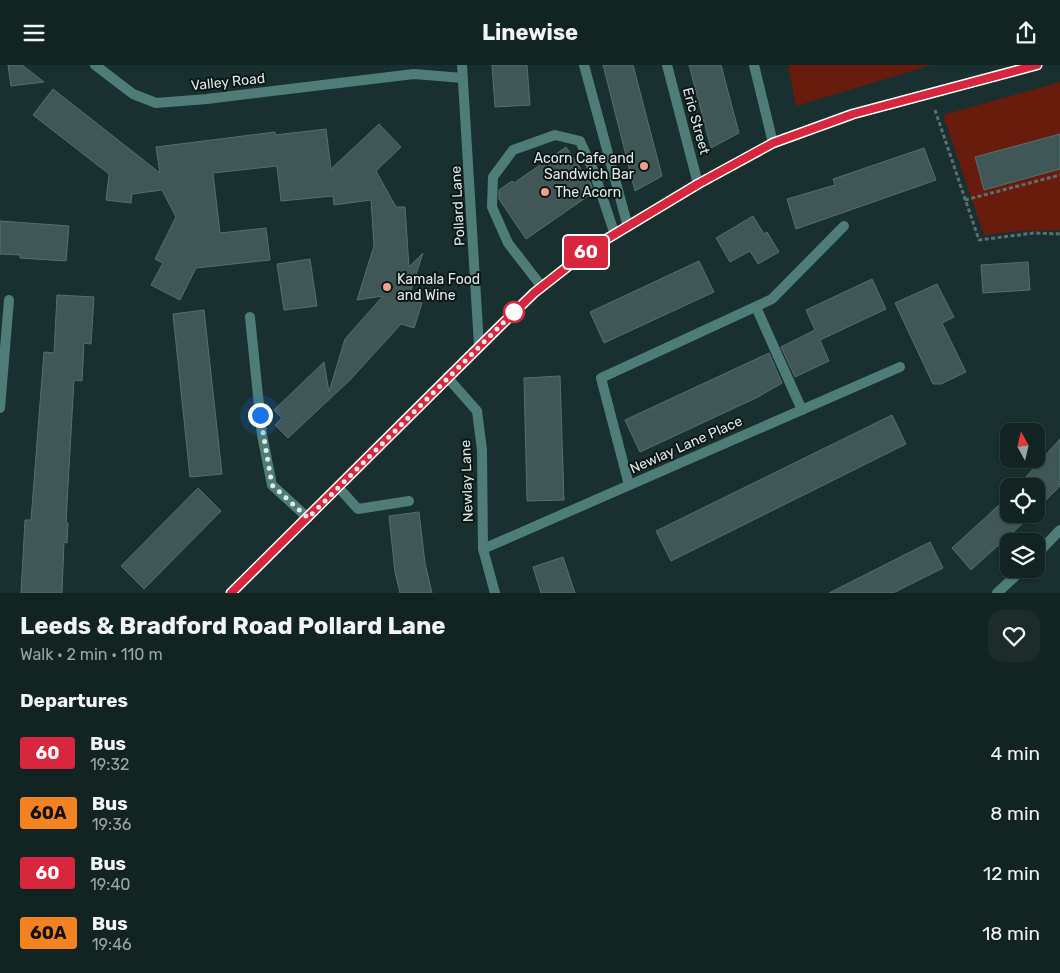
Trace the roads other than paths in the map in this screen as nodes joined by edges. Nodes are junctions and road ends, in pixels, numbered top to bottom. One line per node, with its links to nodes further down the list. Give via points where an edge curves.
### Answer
1 (96, 65): 7 (street, Valley Road, via 133,94 156,103 414,75)
2 (462, 65): 7 (street, Pollard Lane)
3 (584, 65): 11 (street)
4 (667, 65): 9 (street, Eric Street)
5 (754, 65): 8 (street)
6 (1037, 65): 8 (main road, via 853,114)
7 (463, 78): 17 (street, Pollard Lane)
8 (773, 143): 9 (main road)
9 (698, 184): 11 (main road)
10 (844, 226): 15 (street, via 772,299)
11 (628, 227): 12 (main road)
12 (615, 235): 13 (main road, via 590,249); 13 (street, via 580,141 554,135 513,150 492,177 492,207 508,243)
13 (542, 287): 17 (main road)
14 (10, 300): 20 (street)
15 (756, 307): 21 (street); 22 (street, via 601,378)
16 (250, 317): 25 (street, via 262,435 272,485)
17 (479, 346): 19 (main road)
18 (900, 367): 21 (street, Newlay Lane Place)
19 (448, 377): 23 (main road); 28 (street, Newlay Lane, via 476,411 482,450)
20 (0, 408)
21 (802, 409): 22 (street, Newlay Lane Place)
22 (629, 485): 28 (street, Newlay Lane Place)
23 (338, 487): 24 (street, via 358,509); 25 (main road)
24 (410, 501)
25 (308, 518): 30 (main road)
26 (1060, 530): 27 (street)
27 (1045, 546)
28 (483, 549): 31 (street, Newlay Lane)
29 (1013, 578): 32 (street)
30 (231, 593)
31 (495, 593)
32 (997, 593)

